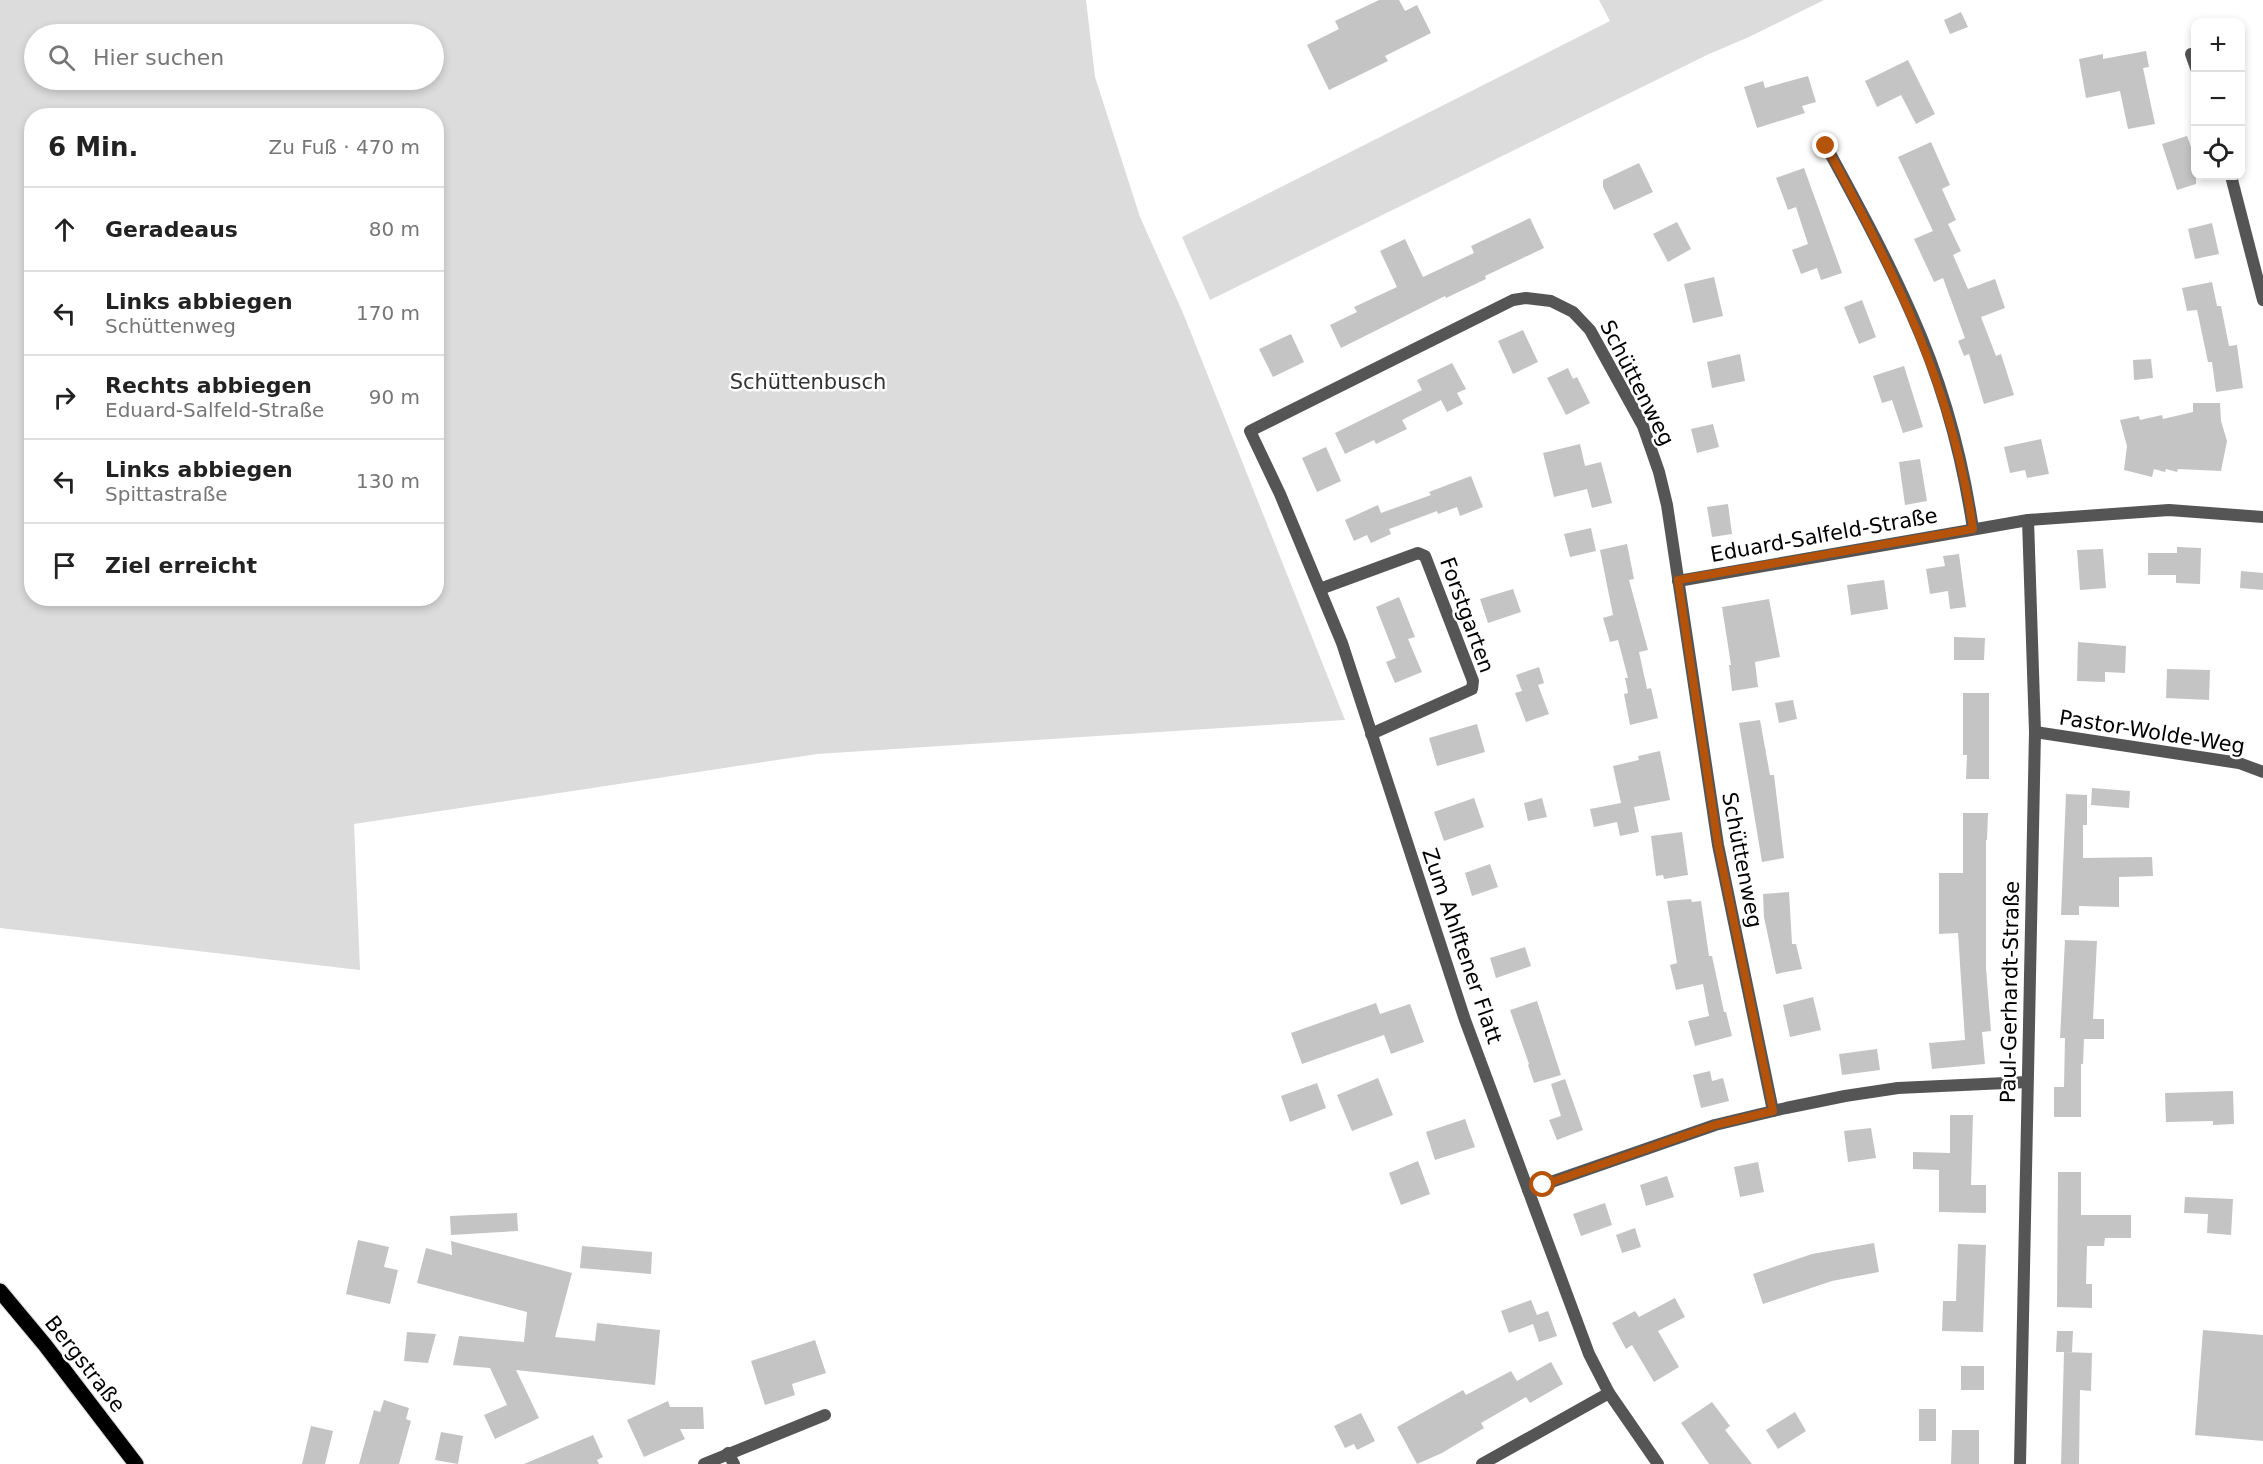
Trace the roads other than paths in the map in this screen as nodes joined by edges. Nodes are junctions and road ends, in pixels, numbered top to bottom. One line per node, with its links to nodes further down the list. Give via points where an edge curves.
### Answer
1 (1826, 146): 7 (street, via 1870,227 1934,369 1953,428)
2 (2232, 180): 3 (street)
3 (2263, 300)
4 (1250, 431): 8 (street, Schüttenweg, via 1500,305 1526,298 1551,301 1573,312 1590,330 1643,426 1667,505); 9 (street, Zum Ahlftener Flatt)
5 (2263, 517): 6 (street, Eduard-Salfeld-Straße, via 2169,510)
6 (2028, 520): 7 (street, Eduard-Salfeld-Straße); 10 (street, Paul-Gerhardt-Straße)
7 (1973, 529): 8 (street, Eduard-Salfeld-Straße)
8 (1678, 580): 14 (street, Schüttenweg, via 1718,845)
9 (1320, 589): 11 (street, Zum Ahlftener Flatt); 11 (street, Forstgarten, via 1418,553 1425,556 1473,681 1472,689)
10 (2035, 732): 12 (street, Pastor-Wolde-Weg, via 2239,763); 13 (street, Paul-Gerhardt-Straße)
11 (1371, 734): 15 (street, Zum Ahlftener Flatt, via 1465,1020)
12 (2263, 772)
13 (2027, 1082): 14 (street, via 1899,1088); 24 (street, Paul-Gerhardt-Straße)
14 (1773, 1111): 15 (street, via 1715,1125)
15 (1528, 1190): 17 (street, Zum Ahlftener Flatt, via 1589,1354)
16 (0, 1291): 20 (main road, Bergstraße)
17 (1609, 1393): 22 (street); 23 (street, Zum Ahlftener Flatt)
18 (825, 1415): 19 (street)
19 (731, 1459): 21 (street)
20 (136, 1464)
21 (704, 1464)
22 (1482, 1464)
23 (1658, 1464)
24 (2020, 1464)

